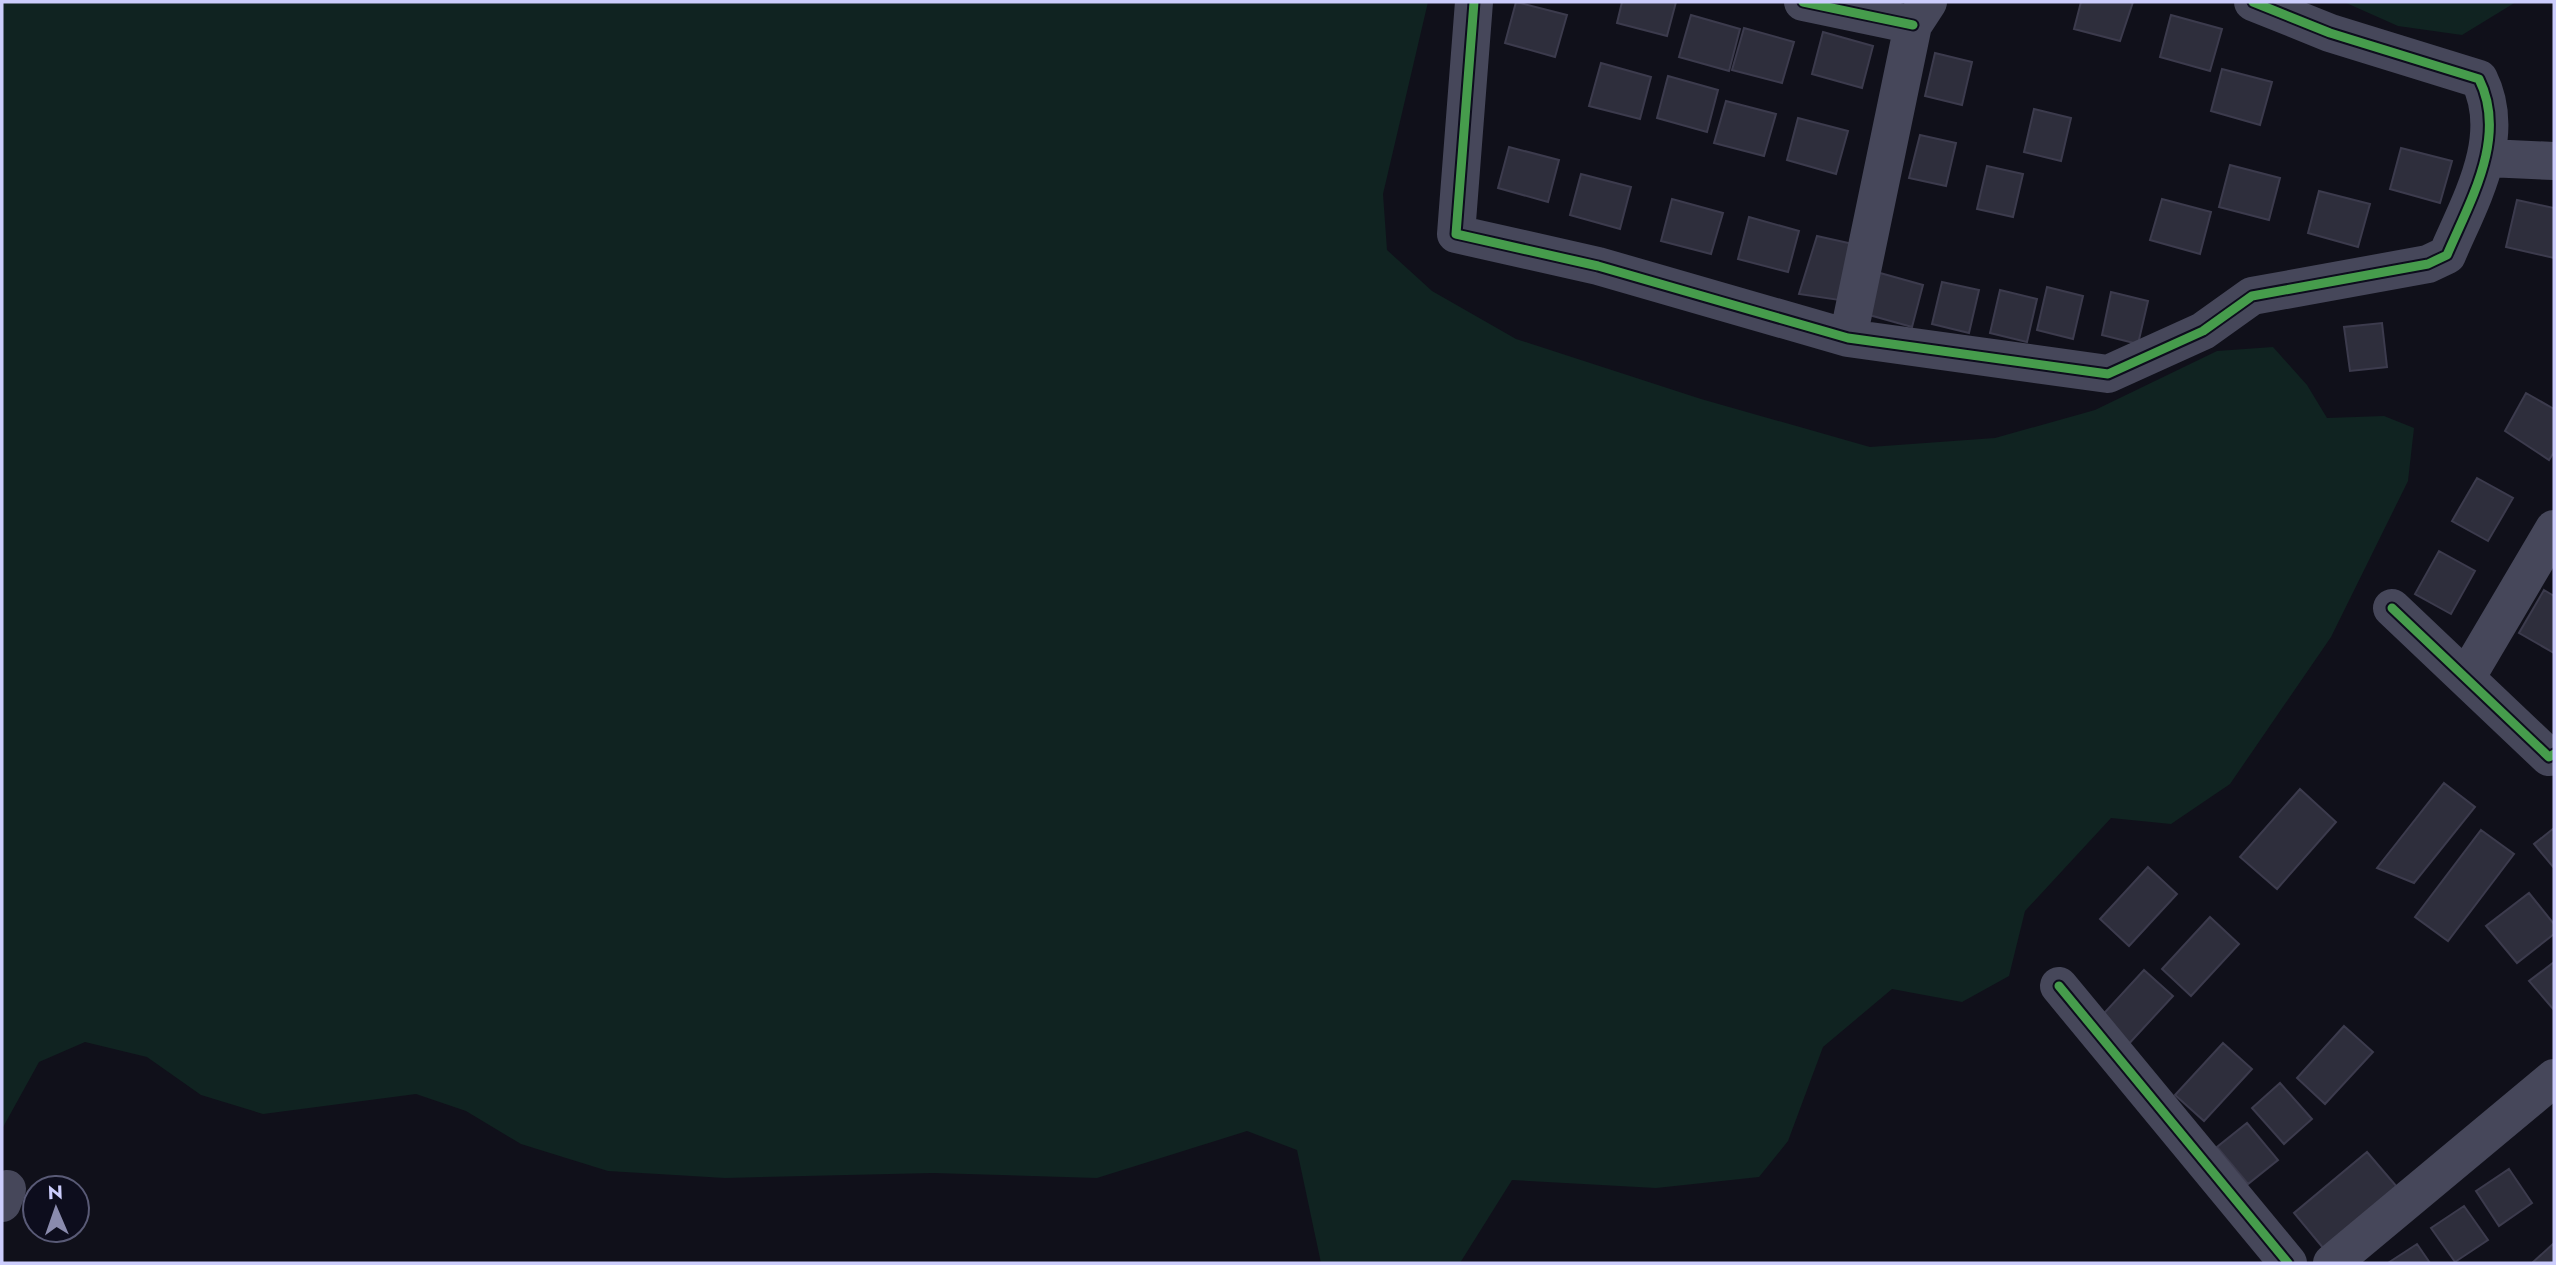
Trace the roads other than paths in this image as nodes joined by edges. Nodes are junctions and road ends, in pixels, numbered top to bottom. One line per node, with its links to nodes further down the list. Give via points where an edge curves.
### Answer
1 (1474, 2): 7 (street, via 1456,234 1598,266)
2 (1803, 2): 4 (street)
3 (2253, 2): 5 (street, via 2330,33 2479,79 2487,95)
4 (1920, 13): 7 (street)
5 (2488, 158): 6 (street); 7 (street, via 2447,255 2428,264 2252,296 2203,331 2108,374)
6 (2554, 161)
7 (1848, 338)
8 (2554, 529): 10 (street)
9 (2392, 608): 10 (street)
10 (2466, 678): 11 (street, via 2549,757)
11 (2554, 754)
12 (2059, 986): 14 (street)
13 (2554, 1078): 15 (street)
14 (2288, 1263)
15 (2332, 1263)

